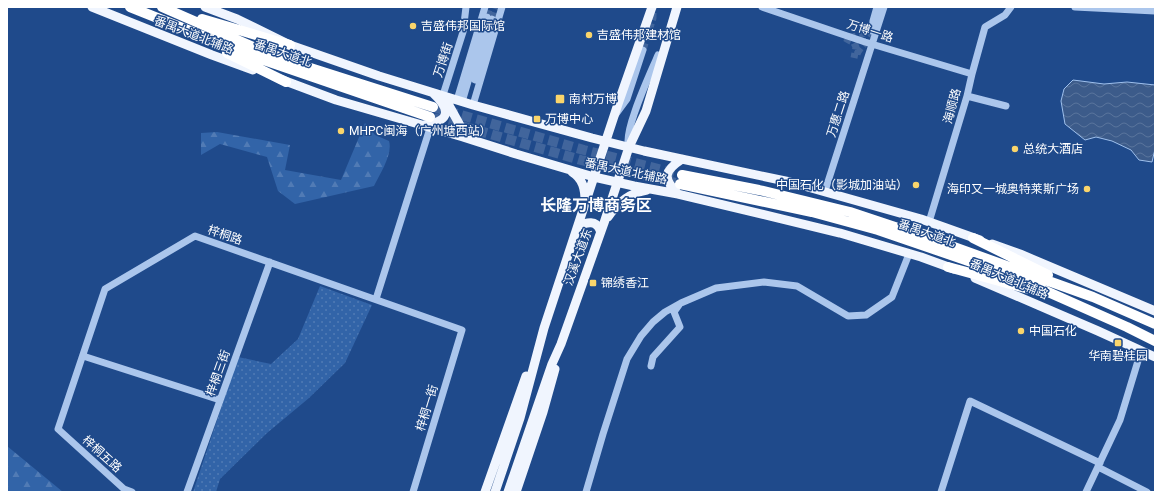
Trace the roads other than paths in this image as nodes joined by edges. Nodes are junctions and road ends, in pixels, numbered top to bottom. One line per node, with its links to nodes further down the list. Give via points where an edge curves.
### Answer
1 (92, 7): 25 (main road, 番禺大道北辅路)
2 (130, 7): 19 (highway, 番禺大道北)
3 (163, 7): 19 (highway, 番禺大道北, via 258,49 432,112 255,57); 21 (highway)
4 (205, 7): 21 (main road, 番禺大道北辅路, via 237,19)
5 (466, 7): 27 (street, 万博街, via 463,32)
6 (485, 7): 29 (street)
7 (502, 7): 29 (street)
8 (652, 7): 31 (main road, 汉溪大道东)
9 (682, 7): 16 (street)
10 (762, 7): 20 (street, 万博一路)
11 (877, 7): 20 (street, 万惠二路)
12 (884, 7): 20 (street)
13 (889, 7): 20 (street, 万惠二路)
14 (1010, 7): 24 (street, 海顺路, via 1005,15 985,27)
15 (1075, 7): 17 (street)
16 (676, 11): 35 (main road, 汉溪大道东, via 646,111)
17 (1155, 11)
18 (490, 18): 29 (street)
19 (167, 22): 25 (highway)
20 (872, 42): 24 (street, 万博一路); 41 (street, 万惠二路)
21 (290, 45): 26 (main road, 番禺大道北辅路)
22 (643, 50): 31 (street, via 627,99)
23 (658, 55): 35 (street, via 628,134)
24 (972, 74): 28 (street, 海顺路)
25 (286, 82): 32 (main road, 番禺大道北辅路, via 336,100)
26 (432, 92): 27 (main road, 番禺大道北辅路); 32 (main road, via 443,102 445,113 440,121)
27 (443, 95): 29 (main road, 番禺大道北辅路); 33 (main road)
28 (968, 96): 30 (street); 44 (street, 海顺路)
29 (465, 102): 34 (main road, 番禺大道北辅路)
30 (1006, 106)
31 (614, 116): 34 (main road, 汉溪大道东)
32 (425, 126): 33 (main road, 番禺大道北辅路); 52 (street)
33 (467, 138): 37 (main road, 番禺大道北辅路)
34 (606, 142): 35 (main road, 番禺大道北辅路); 38 (main road, 汉溪大道东)
35 (629, 148): 36 (main road, 番禺大道北辅路); 39 (main road, 汉溪大道东)
36 (682, 159): 41 (main road, 番禺大道北辅路); 42 (main road, via 672,165 667,173 670,186)
37 (568, 169): 38 (main road, 番禺大道北辅路); 43 (main road, via 580,178)
38 (594, 177): 39 (main road, 番禺大道北辅路); 43 (main road, 汉溪大道东)
39 (617, 183): 40 (main road, 番禺大道北辅路); 46 (main road, 汉溪大道东)
40 (654, 190): 42 (main road, 番禺大道北辅路); 46 (main road, via 627,196 611,212)
41 (825, 191): 44 (main road, 番禺大道北辅路)
42 (678, 194): 48 (main road, 番禺大道北辅路, via 840,233)
43 (585, 205): 45 (main road, 汉溪大道东)
44 (929, 222): 47 (main road, 番禺大道北辅路)
45 (578, 226): 46 (main road, via 585,222); 57 (main road, 汉溪大道东)
46 (602, 227): 60 (main road, 汉溪大道东)
47 (973, 238): 51 (highway); 55 (main road, 番禺大道北辅路, via 1006,248)
48 (909, 254): 50 (main road, 番禺大道北辅路); 54 (street, via 892,297 866,315 848,316 797,286 764,282 716,288)
49 (270, 262): 52 (street, 梓桐路); 62 (street, 梓桐路, via 195,236 105,289); 65 (street, 梓桐三街)
50 (948, 267): 53 (highway); 61 (main road, 番禺大道北辅路)
51 (1093, 297): 53 (highway, 番禺大道北, via 850,212 759,190 681,179 878,230 1012,276); 56 (highway, 番禺大道北)
52 (376, 299): 58 (street, 梓桐路)
53 (1064, 299): 59 (highway, 番禺大道北)
54 (681, 303): 64 (street, via 674,312 680,327 653,357); 75 (street, via 653,322 627,359)
55 (1155, 312)
56 (1155, 324)
57 (544, 328): 71 (main road); 72 (main road, 汉溪大道东, via 520,418)
58 (462, 330): 70 (street, 梓桐一街)
59 (1155, 341)
60 (561, 344): 73 (main road, 汉溪大道东); 74 (main road, via 551,388)
61 (1141, 351): 63 (main road, 番禺大道北辅路); 67 (street, via 1120,420)
62 (83, 356): 65 (street); 66 (street, 梓桐路)
63 (1155, 357)
64 (651, 366)
65 (220, 400): 69 (street, 梓桐三街)
66 (58, 429): 68 (street, 梓桐五路, via 124,489)
67 (1099, 465): 76 (street, via 970,401); 77 (street); 78 (street)
68 (132, 492)
69 (187, 492)
70 (413, 492)
71 (485, 492)
72 (495, 492)
73 (508, 492)
74 (516, 492)
75 (586, 492)
76 (941, 492)
77 (1086, 492)
78 (1147, 492)
79 (1151, 492): 80 (street)
80 (1155, 492)

